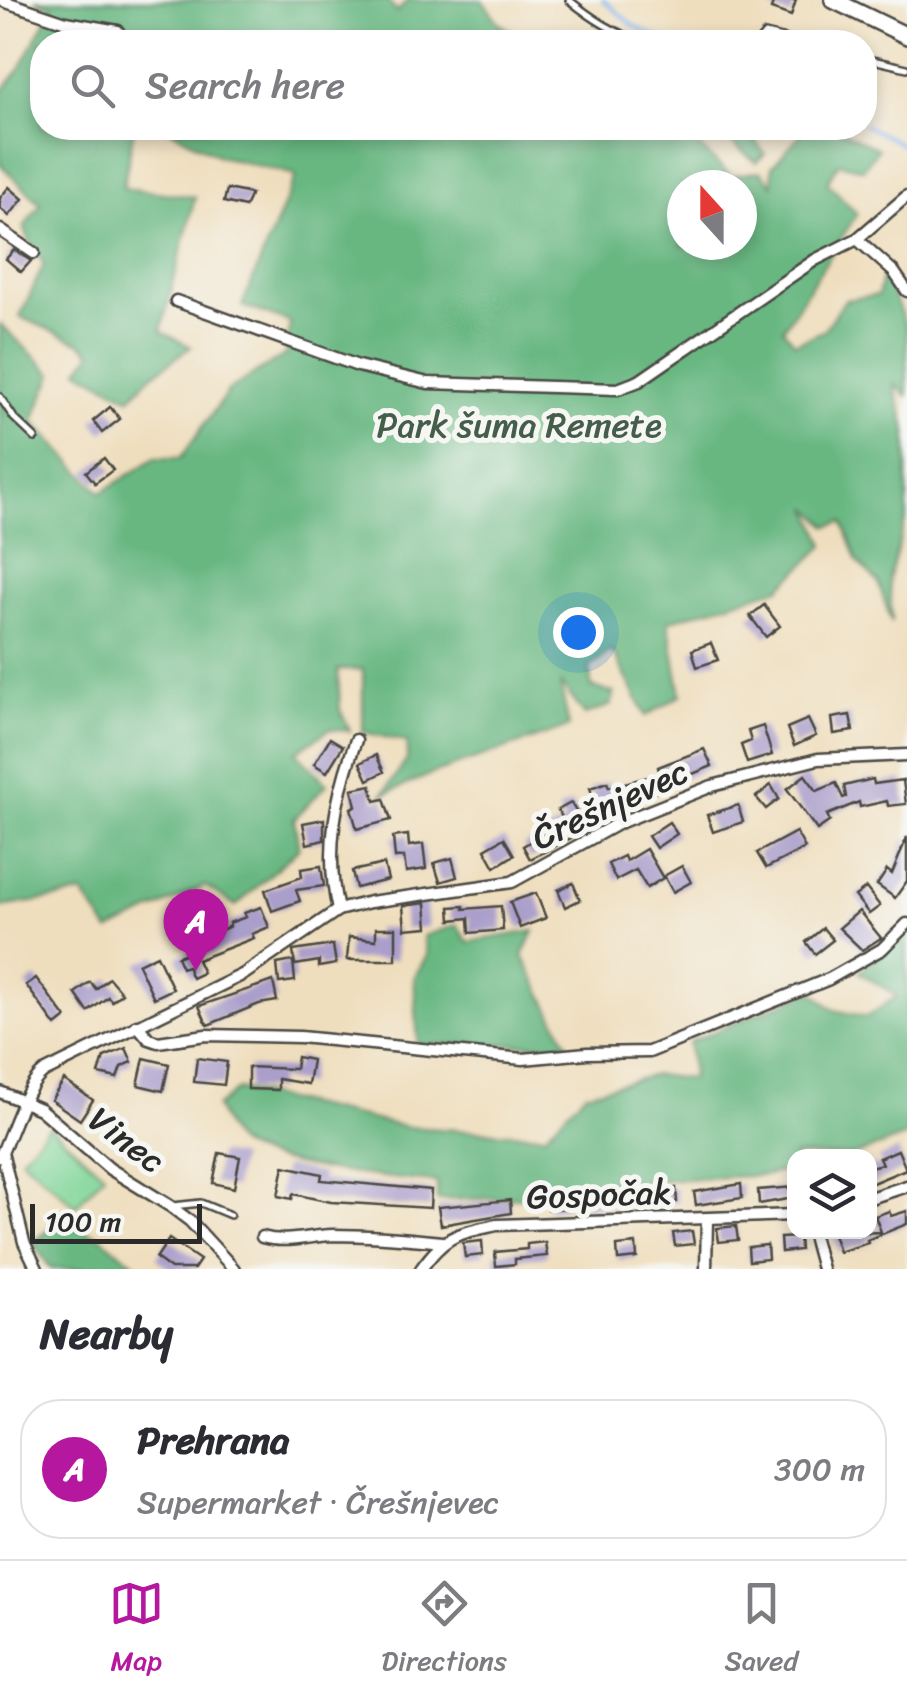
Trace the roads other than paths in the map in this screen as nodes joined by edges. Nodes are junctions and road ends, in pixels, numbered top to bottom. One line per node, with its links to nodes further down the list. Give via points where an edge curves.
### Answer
1 (0, 0): 4 (street)
2 (569, 0): 5 (lane)
3 (833, 0): 6 (street)
4 (112, 30)
5 (612, 30)
6 (907, 36)
7 (877, 61): 8 (lane)
8 (907, 68)
9 (907, 196): 11 (street)
10 (0, 230): 12 (street)
11 (857, 239): 13 (street); 14 (street, via 639,381 618,388 428,383 358,366)
12 (34, 253)
13 (907, 291)
14 (176, 301)
15 (0, 397): 16 (lane)
16 (36, 438)
17 (356, 740): 19 (street, via 334,808)
18 (907, 756): 19 (street, Črešnjevec, via 818,759 712,786 619,823 512,882)
19 (338, 910): 21 (street, Črešnjevec, via 244,974)
20 (907, 924): 21 (street, via 882,949 828,979 649,1052 523,1059 300,1037 206,1035 158,1042)
21 (137, 1025): 23 (street, Črešnjevec, via 44,1072)
22 (0, 1092): 23 (street, Vinec)
23 (26, 1102): 24 (street); 27 (street, Vinec, via 127,1182)
24 (1, 1156): 34 (street)
25 (907, 1186): 26 (street)
26 (877, 1196)
27 (170, 1206): 28 (lane, via 201,1203); 35 (street, Vinec)
28 (230, 1215)
29 (787, 1216): 30 (street, Gospočak)
30 (707, 1218): 33 (street, Gospočak, via 524,1222); 37 (street)
31 (262, 1237): 33 (street)
32 (814, 1239): 38 (street)
33 (442, 1242): 36 (street)
34 (37, 1269)
35 (234, 1269)
36 (421, 1269)
37 (706, 1269)
38 (822, 1269)

